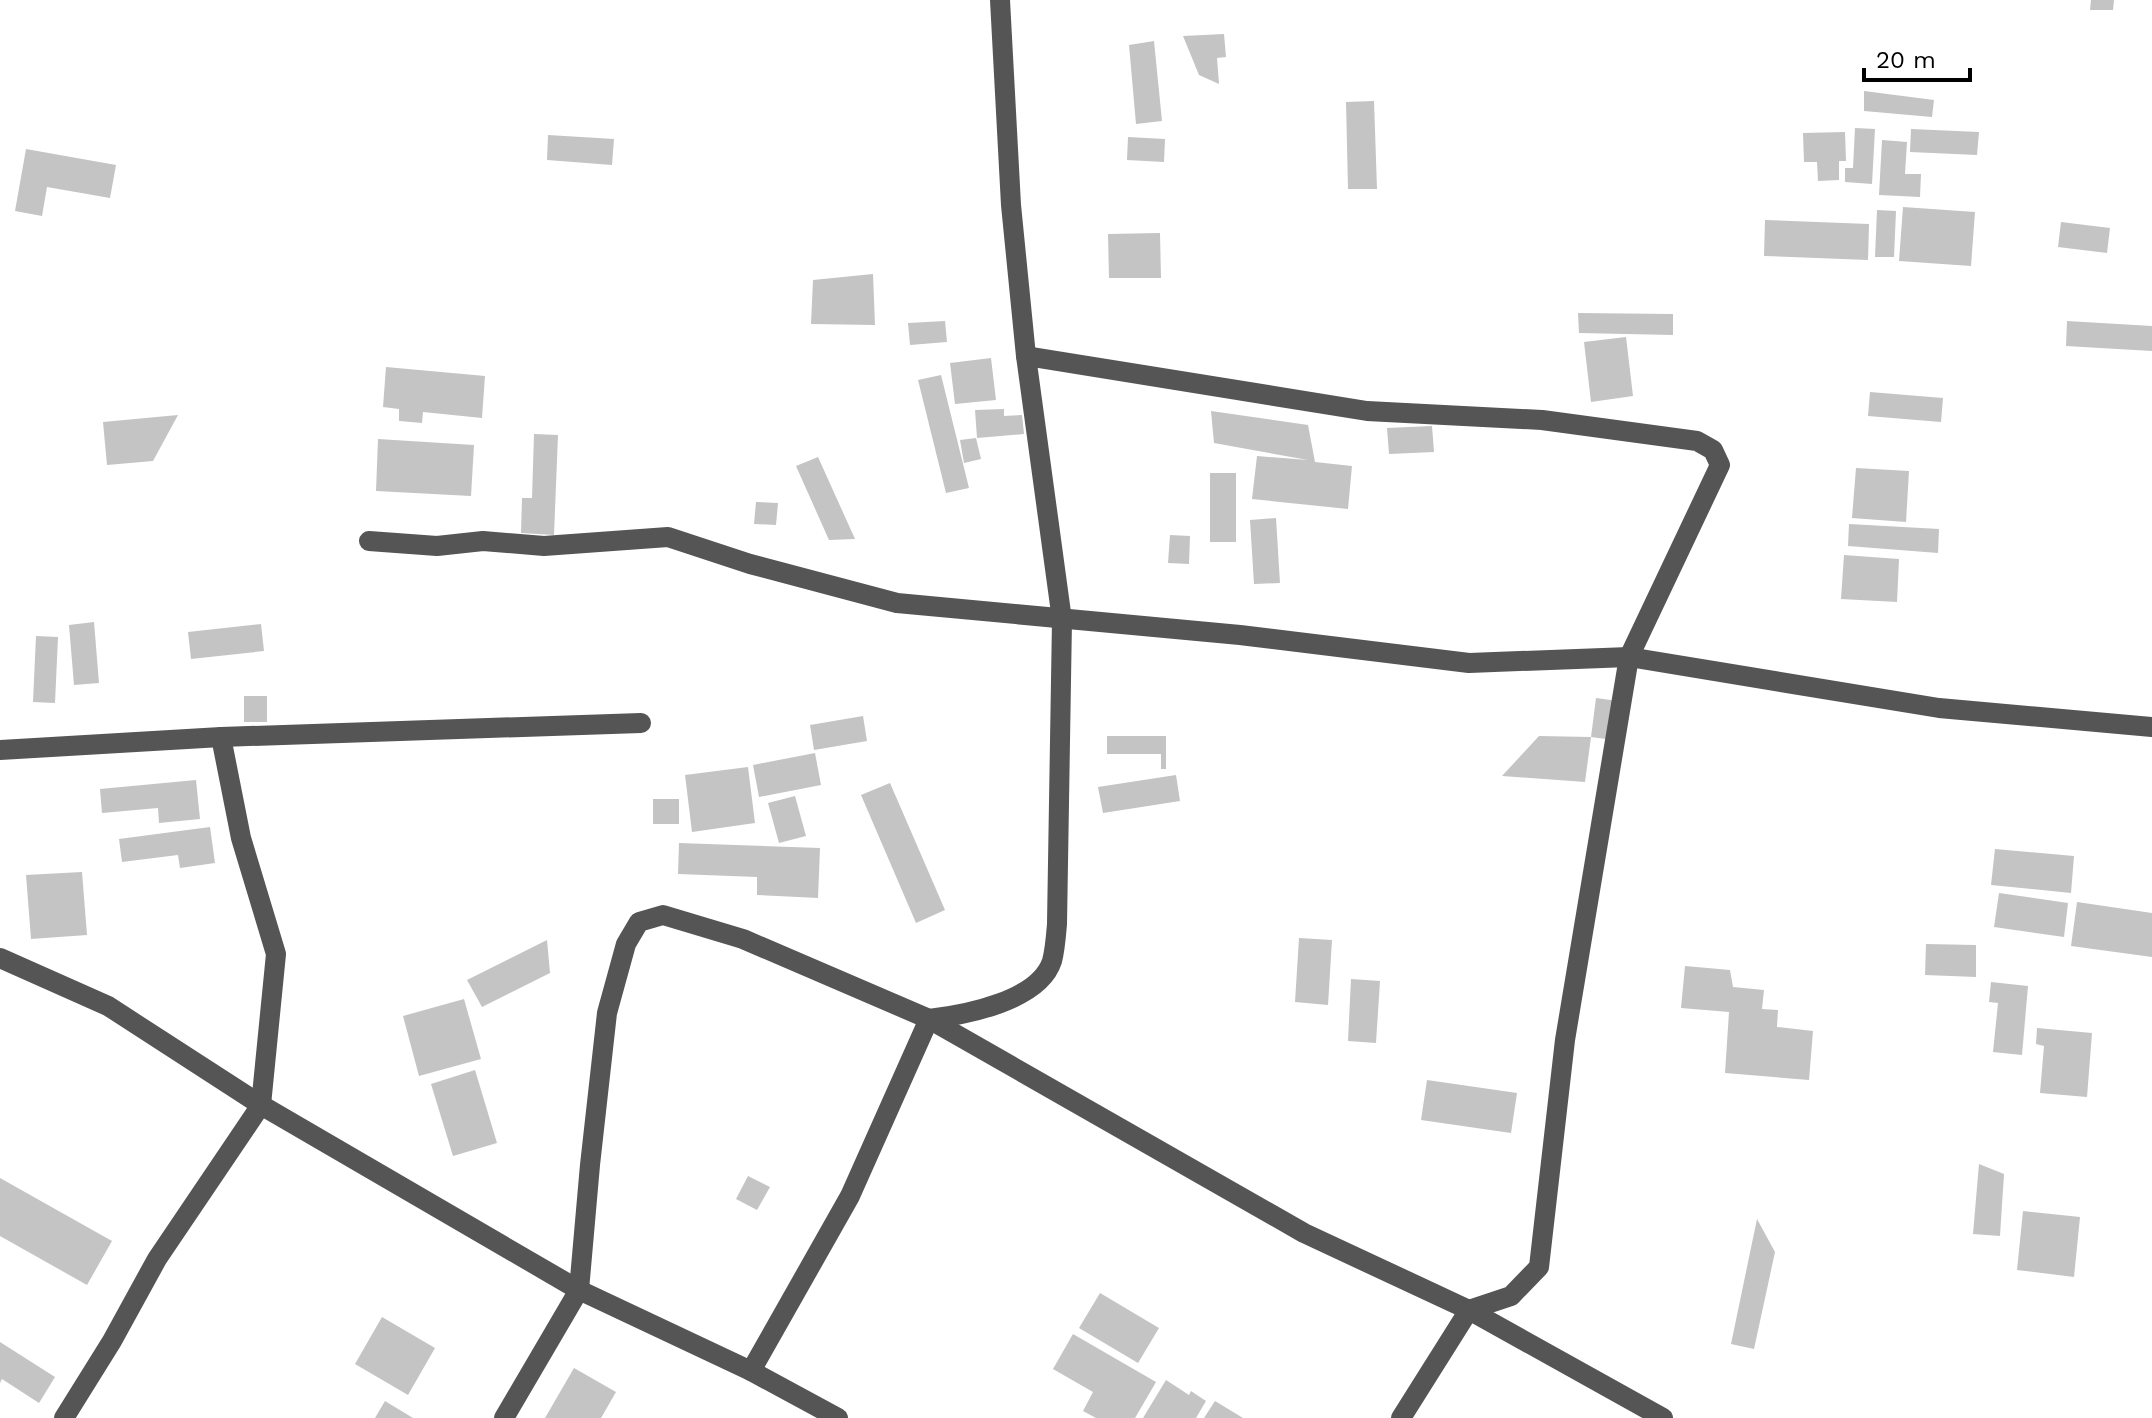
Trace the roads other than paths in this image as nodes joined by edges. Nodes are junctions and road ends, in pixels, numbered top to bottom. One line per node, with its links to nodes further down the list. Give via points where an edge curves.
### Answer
1 (1000, 0): 2 (street)
2 (1026, 356): 4 (street); 5 (street, via 1367,411 1542,420 1697,441 1713,450 1720,465)
3 (369, 541): 4 (street, via 544,546 668,537 897,603)
4 (1062, 620): 5 (street, via 1469,663); 11 (street, via 1052,963 1033,989 966,1015)
5 (1629, 657): 7 (street, via 1939,708); 14 (street, via 1565,1040 1539,1267 1511,1296)
6 (641, 723): 8 (street)
7 (2152, 727)
8 (221, 737): 9 (street); 12 (street, via 241,838 276,954)
9 (0, 750)
10 (0, 958): 12 (street, via 108,1006)
11 (929, 1019): 13 (street, via 743,939 663,915 639,922 626,944 607,1013); 14 (street, via 1304,1233); 15 (street, via 850,1196)
12 (261, 1105): 13 (street); 16 (street, via 157,1259)
13 (579, 1290): 15 (street); 17 (street)
14 (1469, 1310): 19 (street); 20 (street)
15 (751, 1371): 18 (street)
16 (64, 1418)
17 (504, 1418)
18 (838, 1418)
19 (1401, 1418)
20 (1663, 1418)

